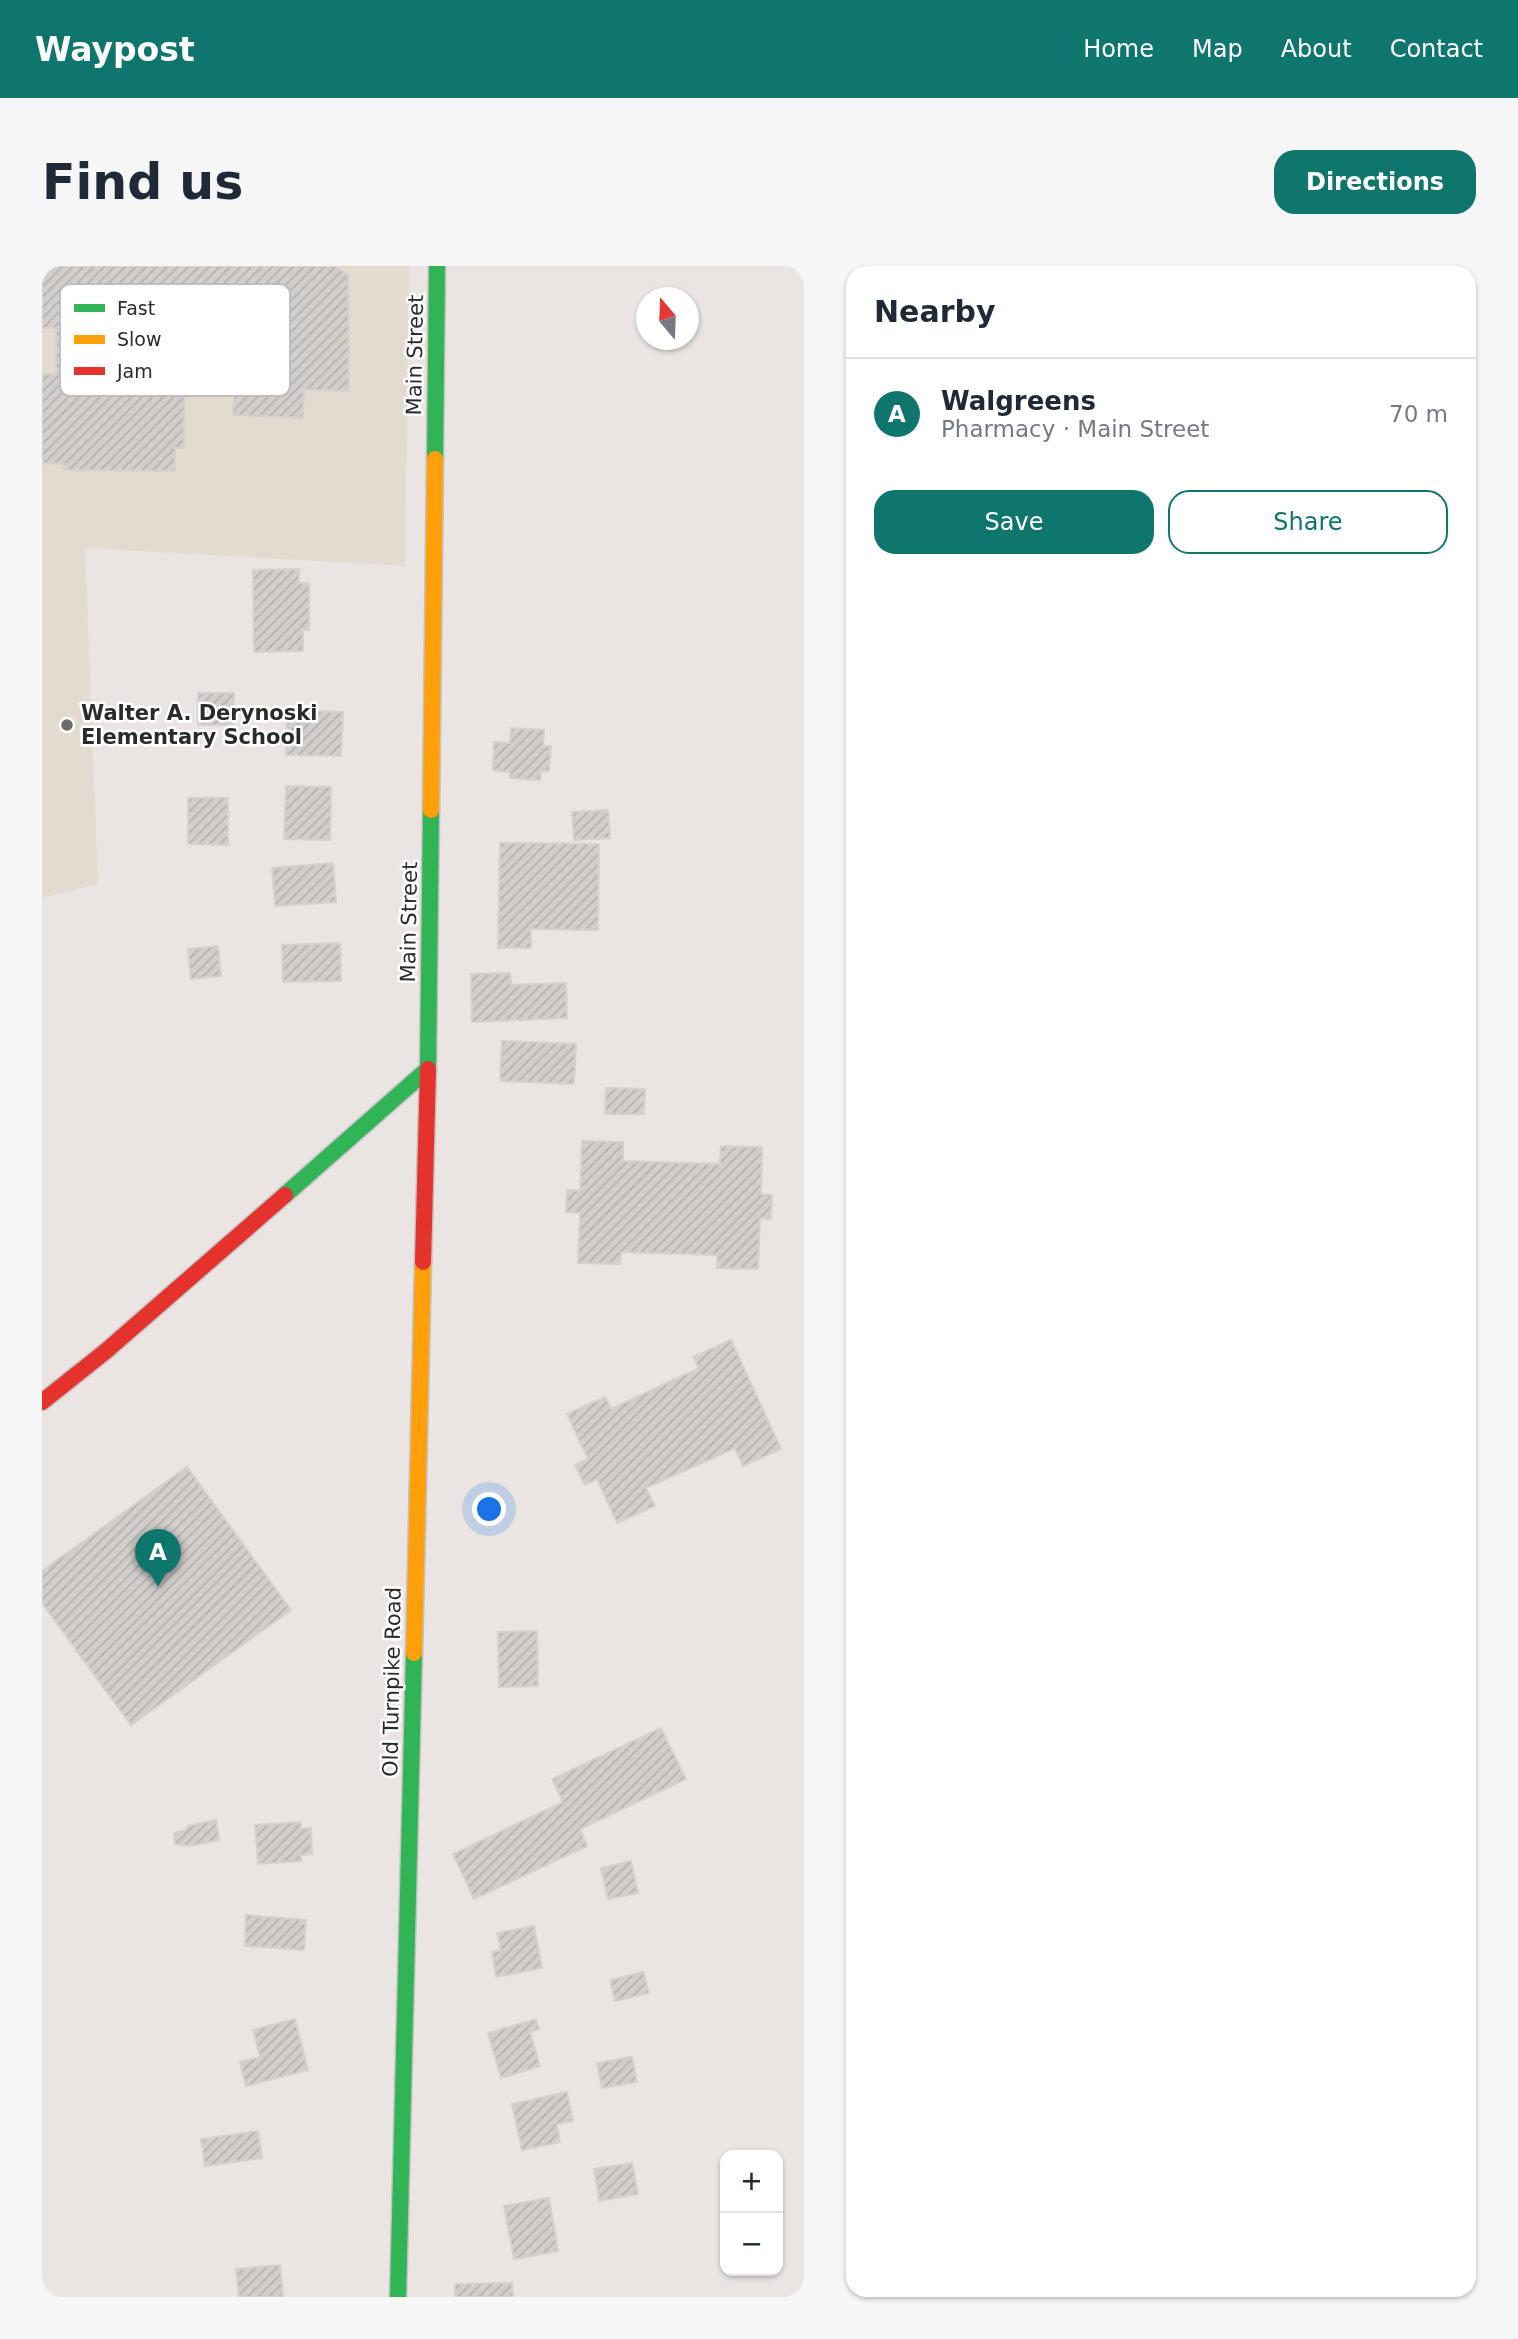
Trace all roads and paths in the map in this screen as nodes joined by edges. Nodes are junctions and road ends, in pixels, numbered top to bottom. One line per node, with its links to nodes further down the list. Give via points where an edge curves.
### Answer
1 (437, 266): 2 (main road, Main Street)
2 (428, 1069): 3 (main road); 4 (main road, Old Turnpike Road)
3 (42, 1402)
4 (398, 2297)

